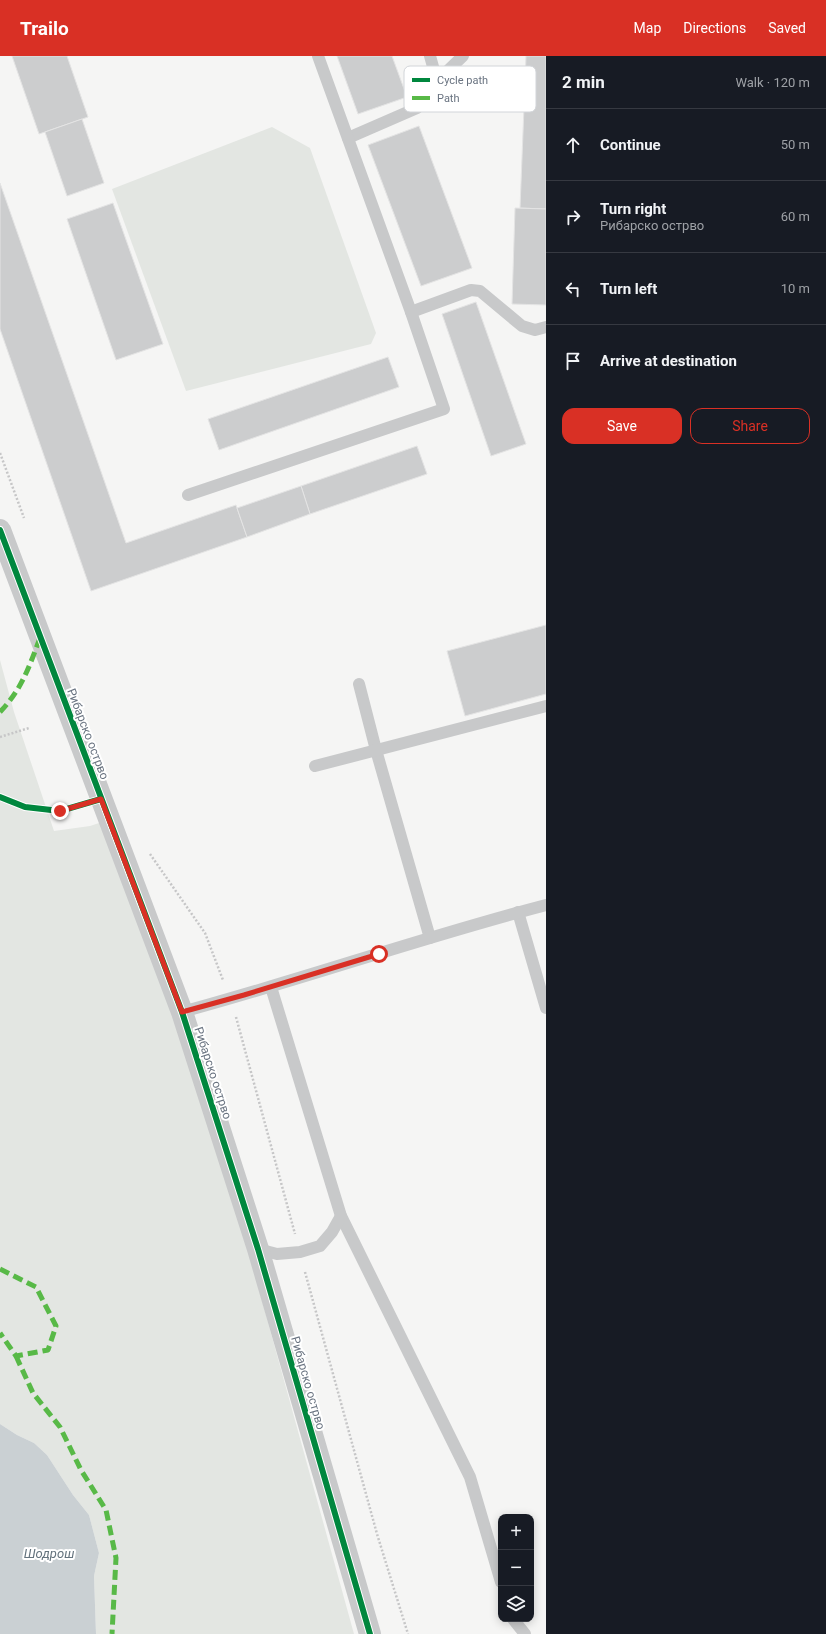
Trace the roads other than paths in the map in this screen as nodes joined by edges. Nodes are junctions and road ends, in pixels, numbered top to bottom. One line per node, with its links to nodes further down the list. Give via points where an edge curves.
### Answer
1 (318, 56): 7 (lane)
2 (430, 56): 4 (lane)
3 (463, 56): 5 (lane)
4 (433, 66)
5 (453, 66)
6 (408, 112): 7 (lane)
7 (348, 138): 8 (lane)
8 (411, 312): 9 (lane, via 471,290 480,291 522,326 535,330); 10 (lane, via 444,409)
9 (546, 327)
10 (188, 495)
11 (0, 530): 21 (street, Рибарско острво)
12 (358, 684): 14 (lane)
13 (546, 706): 14 (lane)
14 (376, 750): 15 (lane); 18 (lane)
15 (315, 766)
16 (546, 905): 17 (lane)
17 (518, 912): 18 (lane); 20 (lane)
18 (430, 938): 19 (lane)
19 (271, 987): 21 (lane); 22 (lane)
20 (546, 1008)
21 (182, 1012): 23 (street, Рибарско острво)
22 (341, 1216): 23 (lane, via 320,1246 300,1252 277,1254); 24 (lane, via 470,1477)
23 (258, 1249): 26 (street, Рибарско острво)
24 (498, 1572)
25 (515, 1622): 27 (lane)
26 (370, 1634)
27 (525, 1634)

